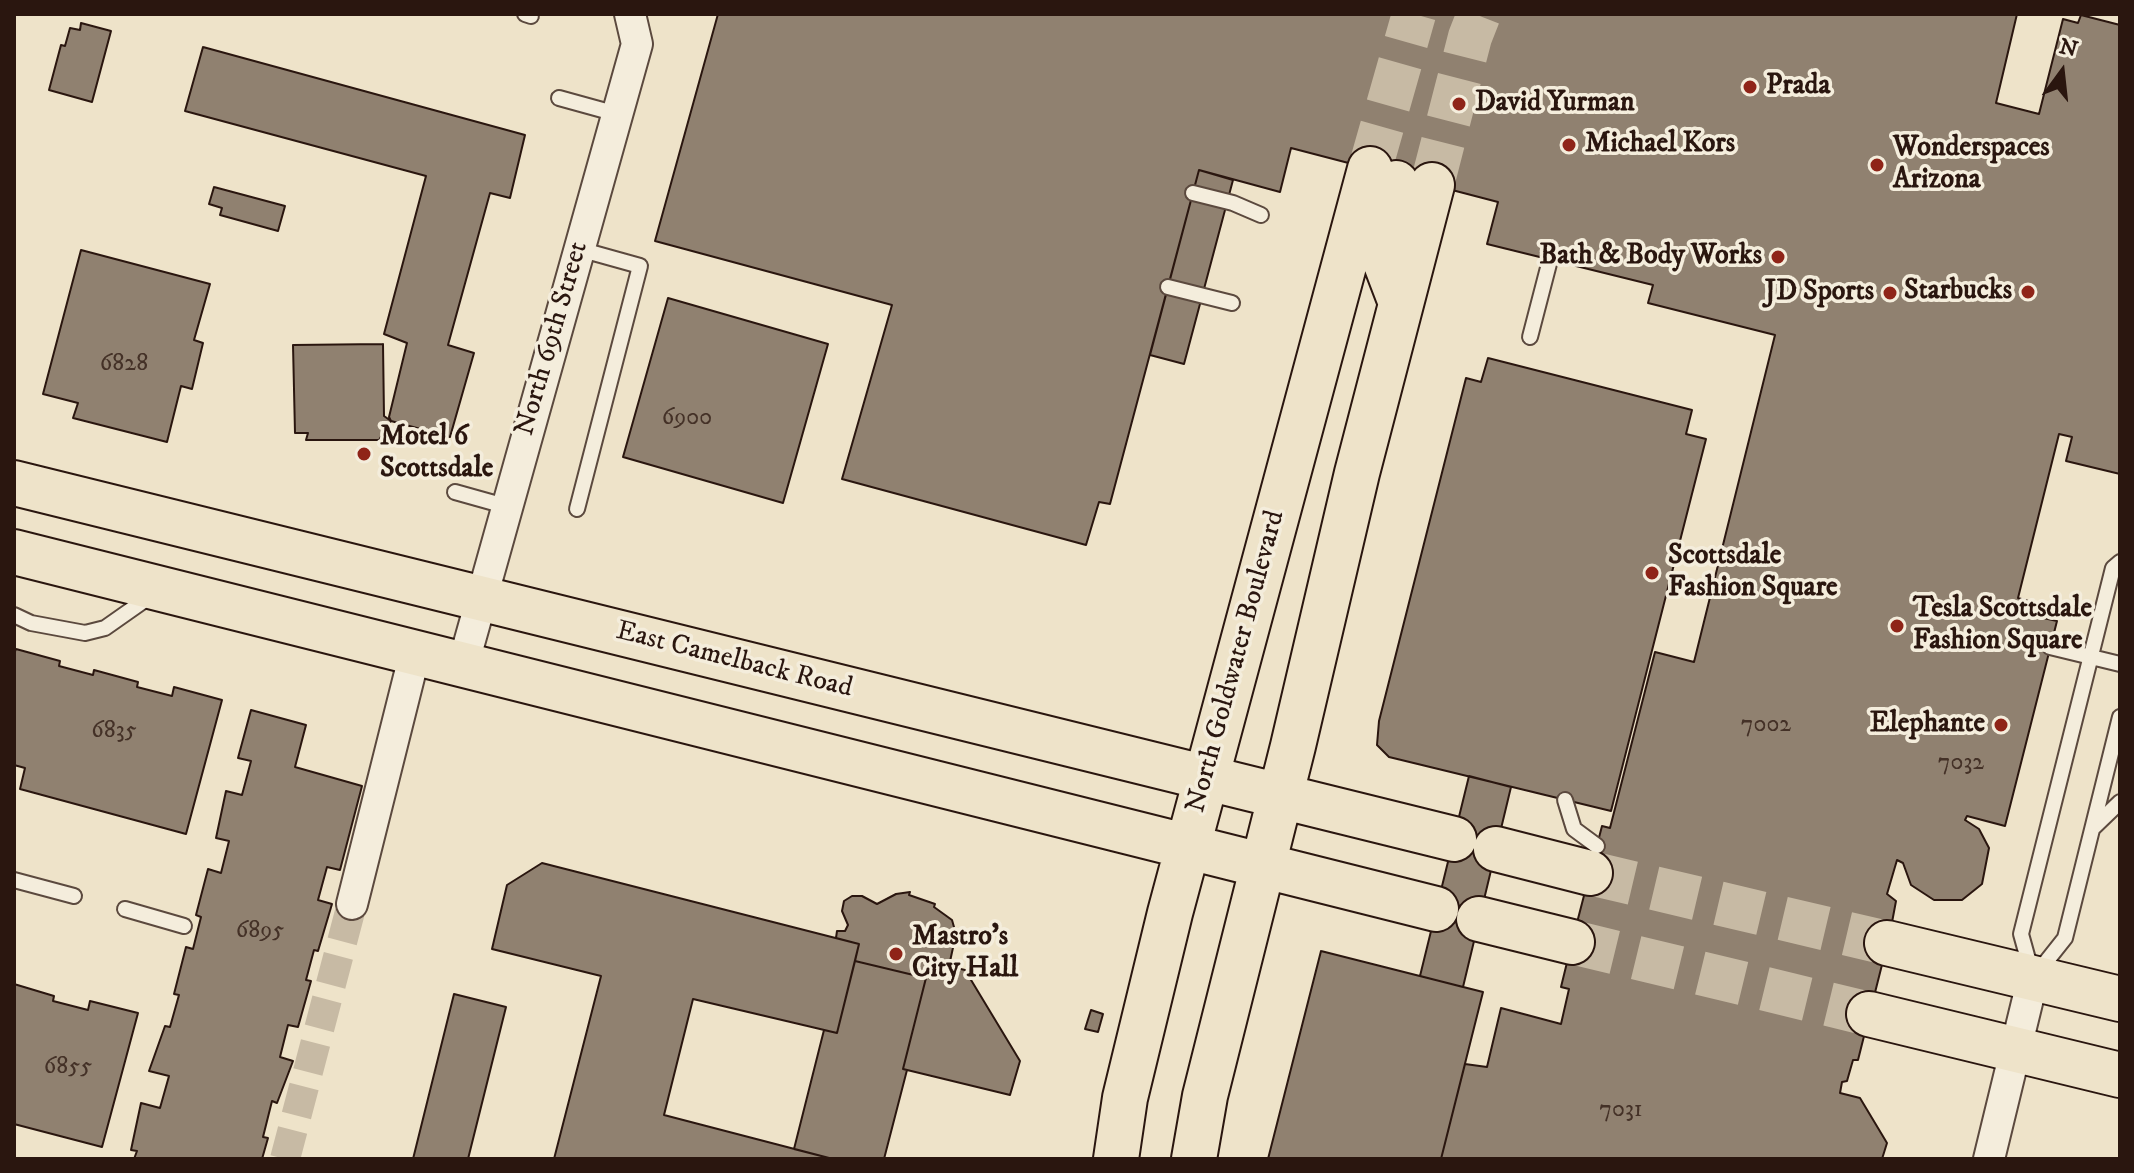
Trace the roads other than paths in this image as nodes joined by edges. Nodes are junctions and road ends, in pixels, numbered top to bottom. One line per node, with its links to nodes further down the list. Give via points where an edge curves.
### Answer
1 (630, 14): 3 (street, North 69th Street, via 637,44)
2 (559, 98): 3 (lane)
3 (617, 114): 7 (street, North 69th Street)
4 (1193, 193): 5 (lane)
5 (1261, 215)
6 (1351, 237): 12 (main road, via 1376,306 1341,450); 12 (main road, North Goldwater Boulevard, via 1400,177 1381,236 1401,303); 28 (main road, North Goldwater Boulevard)
7 (578, 249): 15 (street, North 69th Street); 16 (lane, via 640,266)
8 (1550, 260): 11 (lane)
9 (1168, 287): 10 (lane)
10 (1232, 303)
11 (1530, 337)
12 (1357, 473): 29 (main road)
13 (14, 483): 20 (main road, East Camelback Road)
14 (455, 492): 15 (lane)
15 (505, 506): 20 (street, North 69th Street)
16 (577, 509)
17 (14, 552): 19 (main road)
18 (2120, 562): 24 (lane, via 2113,568)
19 (160, 589): 21 (lane, via 105,628 85,633); 23 (main road)
20 (480, 598): 26 (street, North 69th Street); 28 (main road, East Camelback Road)
21 (14, 615)
22 (2050, 647): 24 (lane)
23 (415, 653): 26 (main road); 40 (street)
24 (2091, 657): 25 (lane); 47 (lane, via 2021,934)
25 (2120, 664)
26 (463, 665): 34 (main road)
27 (2120, 717): 32 (lane)
28 (1207, 777): 29 (main road, East Camelback Road); 34 (main road, North Goldwater Boulevard)
29 (1280, 796): 33 (main road, East Camelback Road); 37 (main road)
30 (1565, 800): 36 (lane, via 1574,829)
31 (2120, 802): 32 (lane)
32 (2093, 828): 47 (lane, via 2065,938)
33 (1454, 839)
34 (1187, 848): 37 (main road); 52 (main road, North Goldwater Boulevard, via 1128,1084)
35 (1496, 849): 36 (main road)
36 (1593, 860)
37 (1262, 866): 42 (main road); 53 (main road)
38 (14, 880): 39 (lane)
39 (74, 896)
40 (352, 904)
41 (125, 909): 44 (lane)
42 (1436, 909)
43 (1479, 919): 45 (main road)
44 (184, 926)
45 (1572, 942)
46 (1887, 943): 47 (main road)
47 (2033, 978): 48 (main road); 50 (street)
48 (2120, 999)
49 (1869, 1014): 50 (main road)
50 (2016, 1049): 51 (main road); 54 (street)
51 (2120, 1075)
52 (1116, 1159)
53 (1194, 1159)
54 (1989, 1159)

